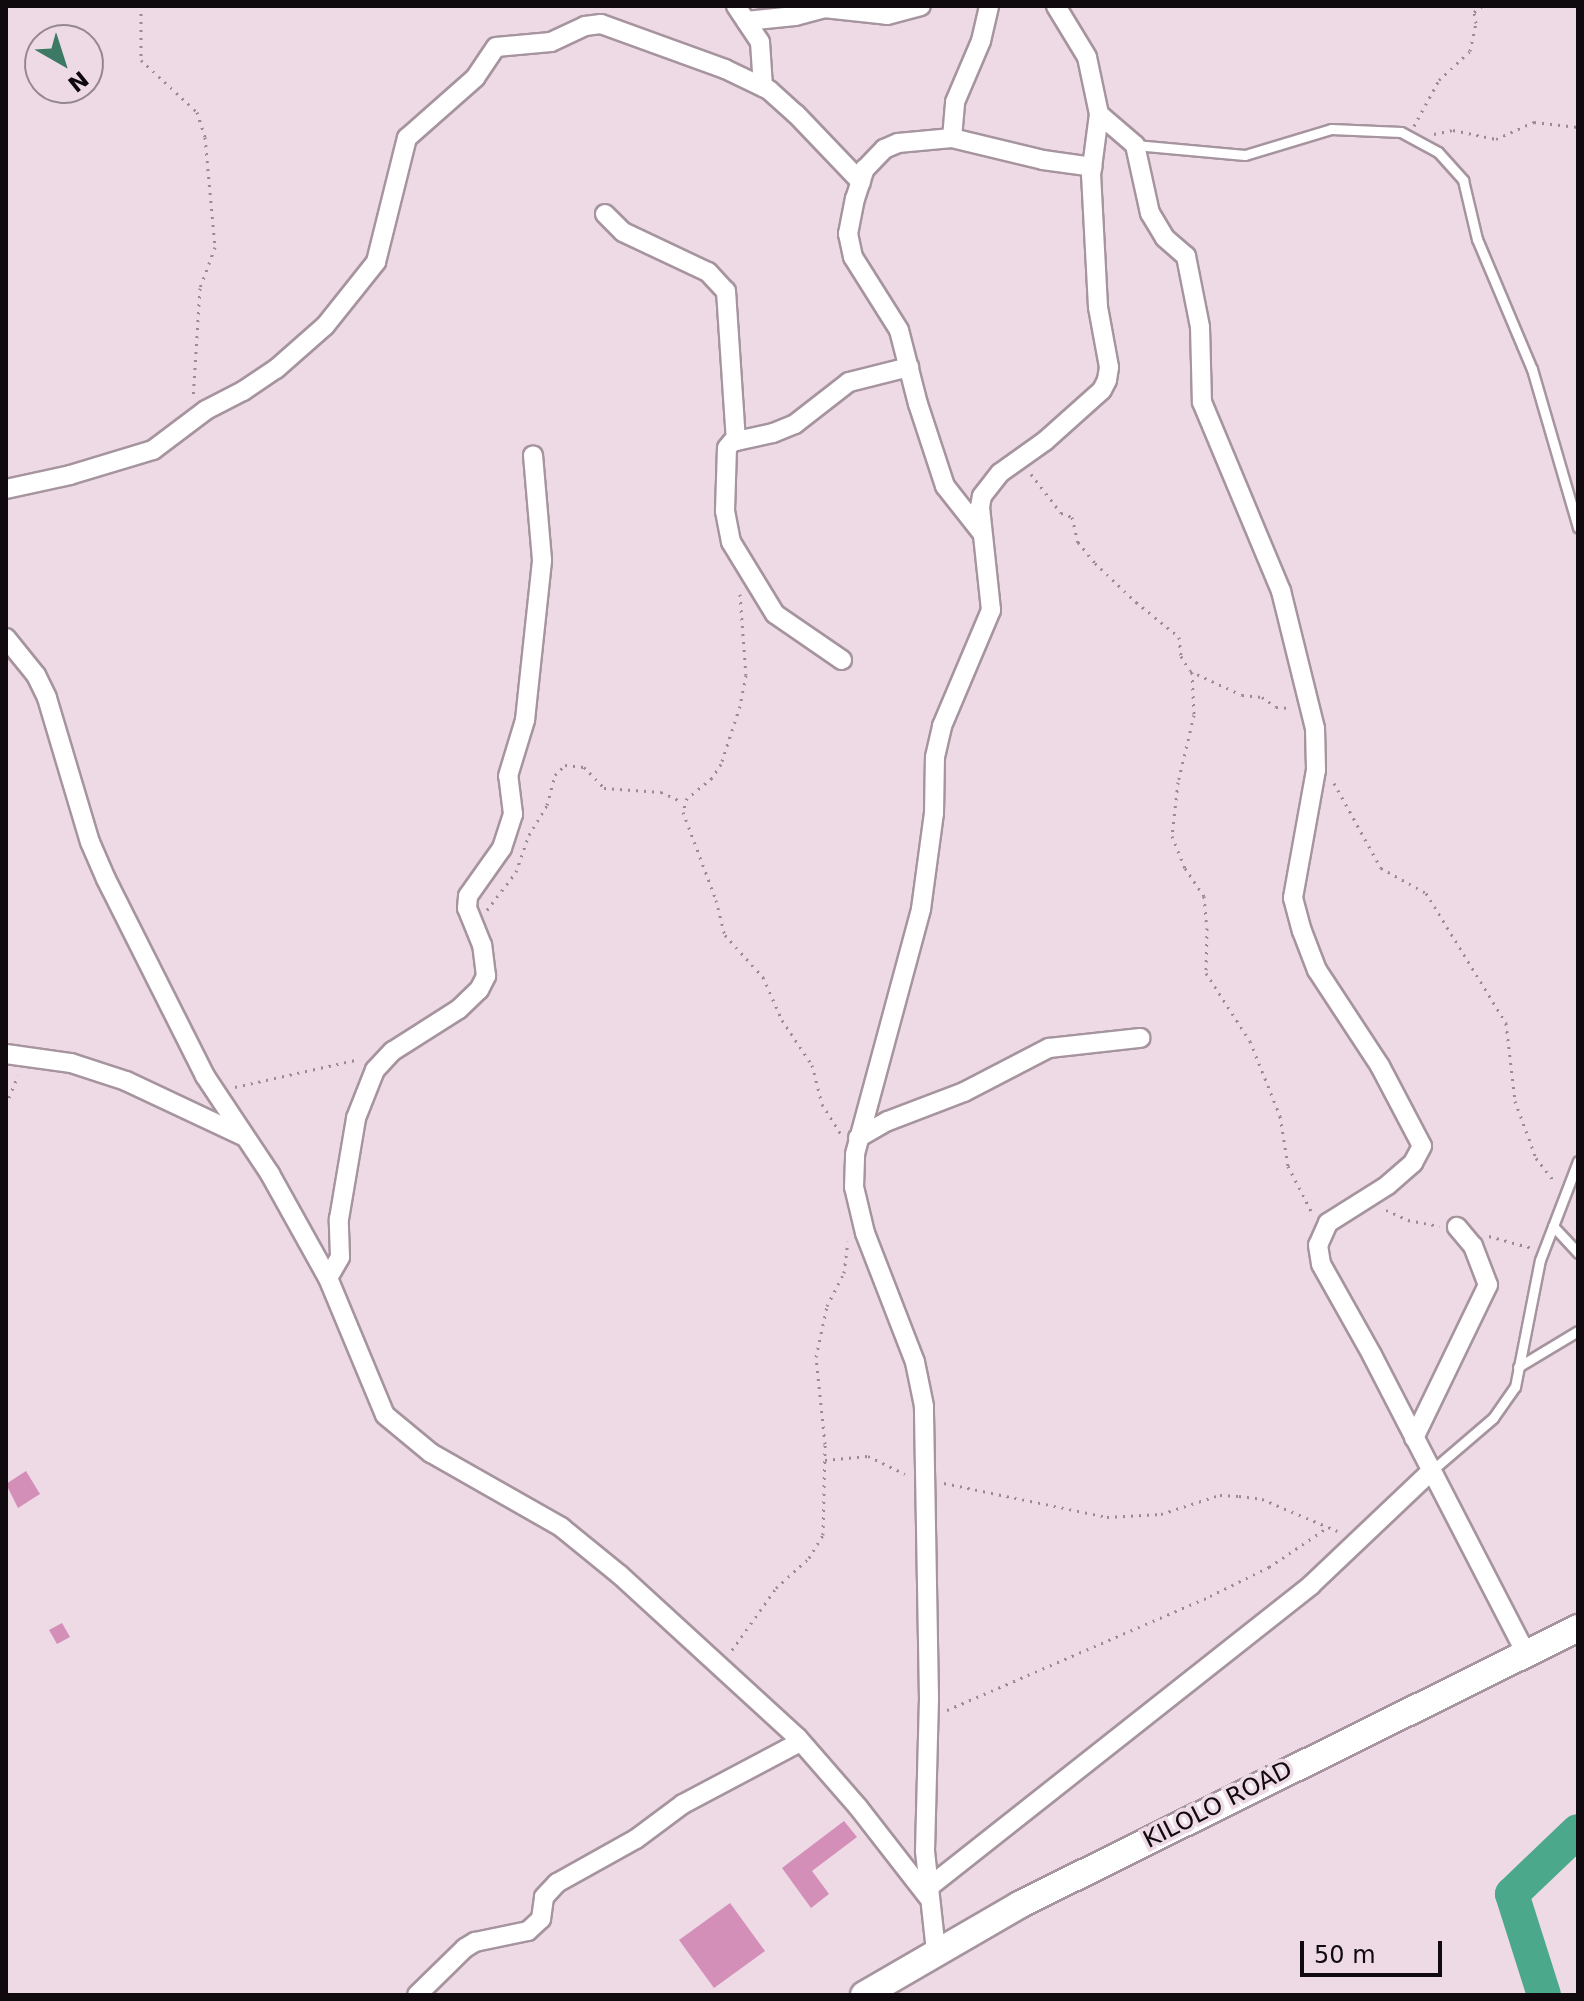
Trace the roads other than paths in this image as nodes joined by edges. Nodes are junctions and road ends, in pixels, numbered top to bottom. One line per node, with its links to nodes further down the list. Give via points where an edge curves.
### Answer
1 (921, 6): 4 (street, via 887,15 824,8 795,16)
2 (989, 6): 7 (street, via 981,41 955,102)
3 (1056, 6): 6 (street, via 1087,57)
4 (741, 14): 5 (street, via 760,42)
5 (763, 87): 10 (street); 16 (street, via 601,24 551,42 496,47 475,78 407,138 376,262 325,326 276,369 153,450)
6 (1099, 114): 8 (street); 9 (street)
7 (952, 138): 9 (street); 10 (street, via 884,149 865,169)
8 (1135, 145): 15 (lane, via 1245,155 1331,129 1401,132 1438,152 1463,180 1477,239 1532,369); 33 (street, via 1150,213 1165,238 1186,256 1200,327 1202,402 1281,591 1315,728 1316,770 1293,898 1296,909 1317,970 1380,1066 1422,1146 1413,1163 1388,1185 1328,1223 1318,1245 1321,1264)
9 (1093, 167): 19 (street, via 1098,307 1107,380 1102,390 1000,473 982,496)
10 (861, 182): 12 (street, via 848,234 853,257 894,319)
11 (605, 214): 13 (street, via 623,232 708,272 726,291)
12 (909, 367): 13 (street, via 849,382 788,428); 19 (street, via 945,486)
13 (736, 441): 21 (street, via 727,448 731,542 775,614)
14 (533, 455): 30 (street, via 542,560 525,720 508,776 511,828 468,896 486,976 479,990 433,1028 384,1058 364,1091 339,1219 340,1257)
15 (1563, 483): 17 (lane); 18 (lane)
16 (6, 489)
17 (1578, 497)
18 (1578, 527)
19 (985, 537): 25 (street, via 991,610 942,726 921,909)
20 (6, 638): 24 (street, via 42,686 100,867 216,1092)
21 (842, 660)
22 (1140, 1038): 25 (street, via 1049,1048 964,1092 888,1121)
23 (6, 1054): 24 (street, via 71,1063 126,1081)
24 (246, 1137): 30 (street)
25 (856, 1146): 38 (street, via 854,1187 865,1233 915,1362 924,1406 929,1718 925,1851)
26 (1578, 1161): 27 (lane)
27 (1553, 1226): 29 (lane); 32 (lane, via 1540,1260)
28 (1457, 1227): 33 (street, via 1473,1246 1488,1285)
29 (1578, 1253)
30 (328, 1278): 37 (street, via 385,1415 431,1453 561,1527)
31 (1578, 1331): 32 (lane)
32 (1518, 1367): 34 (lane, via 1507,1402)
33 (1414, 1438): 34 (street)
34 (1430, 1472): 36 (street); 38 (street, via 1260,1627)
35 (1578, 1628): 36 (main road, KILOLO ROAD)
36 (1525, 1651): 39 (main road, KILOLO ROAD)
37 (800, 1742): 38 (street); 40 (street, via 683,1804 636,1839 557,1883 544,1897 541,1919 528,1931 465,1948)
38 (930, 1893): 39 (street)
39 (936, 1951): 41 (main road, KILOLO ROAD)
40 (417, 1995)
41 (864, 1995)

